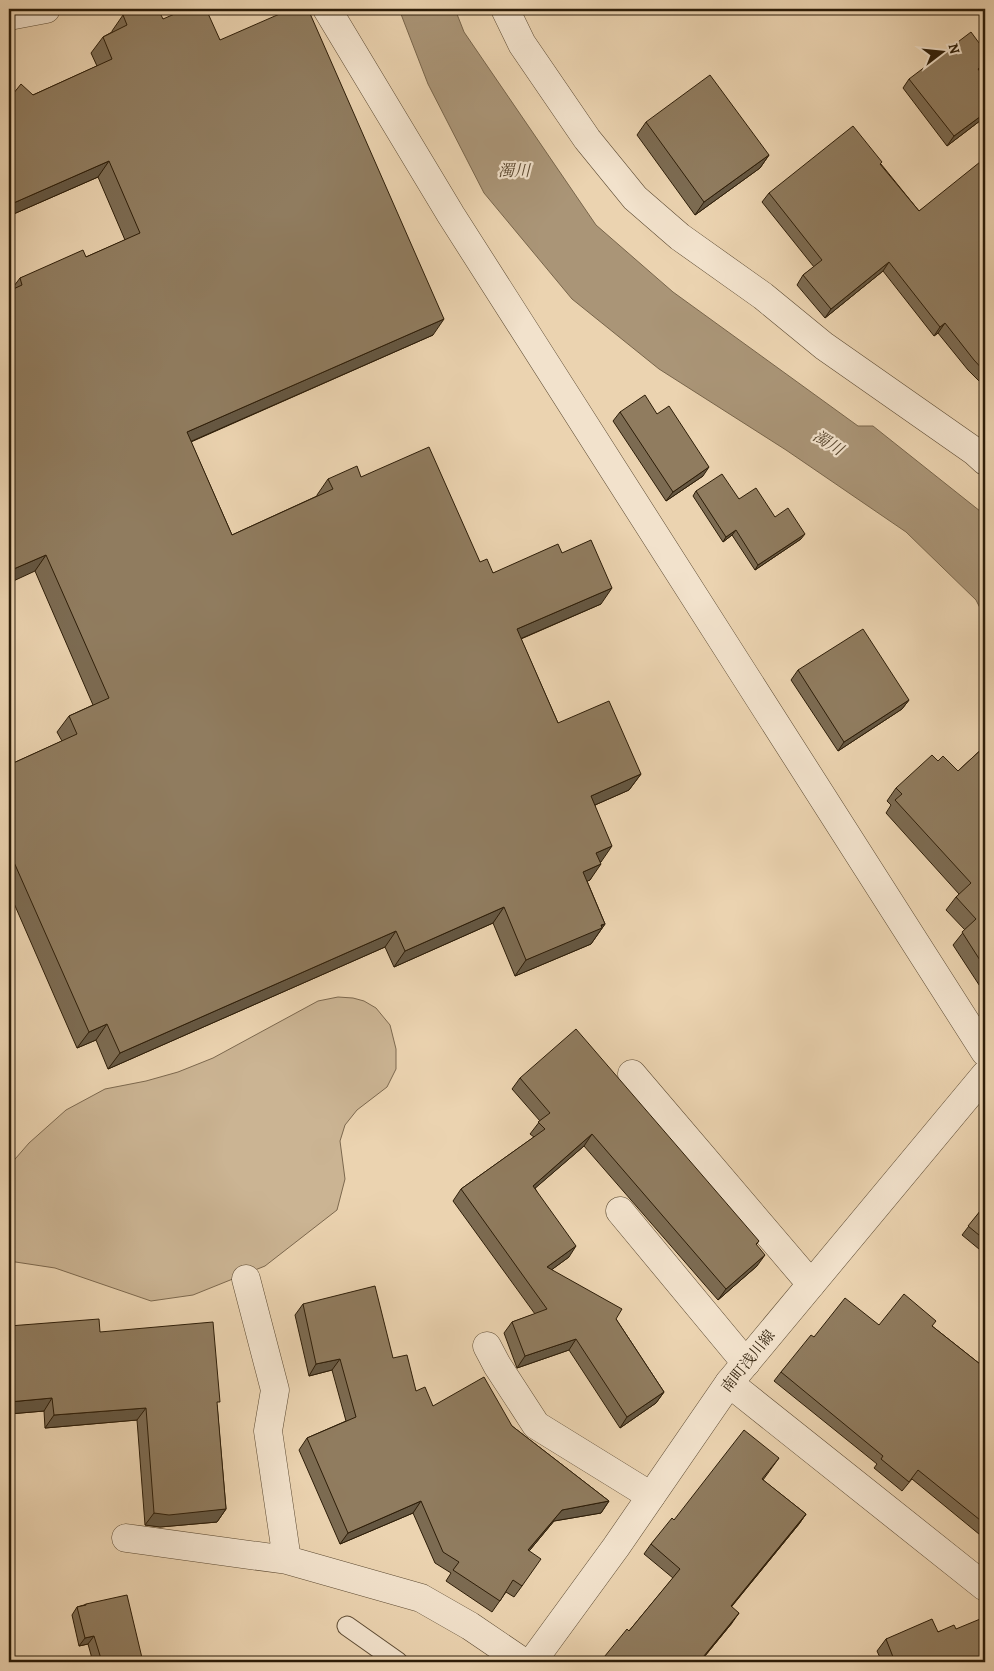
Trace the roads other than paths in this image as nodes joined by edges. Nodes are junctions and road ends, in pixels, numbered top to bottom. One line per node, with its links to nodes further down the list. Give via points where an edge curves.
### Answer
1 (46, 9): 4 (street)
2 (327, 9): 6 (street, via 451,215)
3 (505, 9): 5 (street, via 522,44 587,139 635,198 680,237 763,296 824,346)
4 (9, 16)
5 (985, 461)
6 (985, 1052)
7 (632, 1074): 11 (street)
8 (985, 1075): 11 (street, 南町浅川線)
9 (620, 1212): 13 (street)
10 (246, 1279): 16 (street, via 274,1390 268,1431)
11 (811, 1284): 13 (street, 南町浅川線)
12 (487, 1346): 14 (street, via 536,1425)
13 (737, 1373): 14 (street, 南町浅川線); 17 (street)
14 (652, 1496): 21 (street, 南町浅川線)
15 (126, 1538): 16 (street)
16 (287, 1560): 20 (street, via 420,1598 470,1626)
17 (985, 1587)
18 (347, 1626): 19 (lane)
19 (398, 1662)
20 (523, 1662)
21 (532, 1662)

